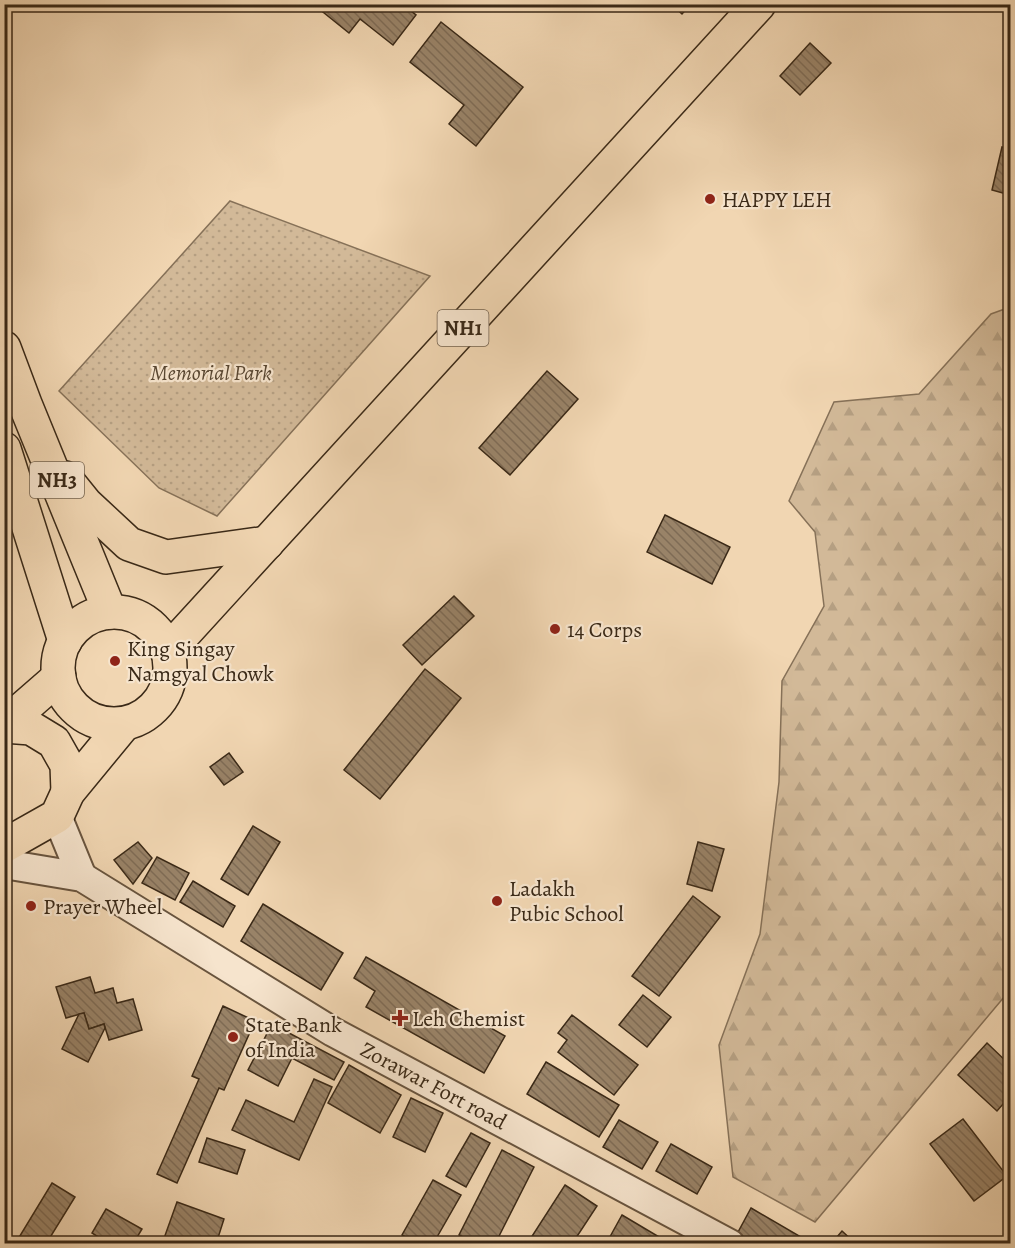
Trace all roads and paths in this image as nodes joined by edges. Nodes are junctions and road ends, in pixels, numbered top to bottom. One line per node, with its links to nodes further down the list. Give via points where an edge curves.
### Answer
1 (759, 4): 5 (main road, NH1)
2 (4, 348): 4 (main road, NH3)
3 (4, 449): 7 (main road, NH3)
4 (48, 458): 5 (main road, via 86,504 129,544 166,557); 6 (main road, NH3)
5 (267, 543): 8 (main road, NH1)
6 (110, 612): 7 (main road, via 92,616 76,626); 8 (main road, via 146,621 160,634)
7 (65, 641): 9 (main road)
8 (168, 651): 10 (main road, via 171,670 167,689 142,718)
9 (59, 677): 10 (main road, via 64,694 75,708 106,724); 11 (main road)
10 (124, 724): 12 (main road)
11 (4, 725): 12 (main road, via 31,728 54,742 67,765)
12 (62, 804): 13 (main road); 15 (street)
13 (4, 846)
14 (4, 864): 15 (street)
15 (82, 878): 16 (street, Zorawar Fort road, via 333,1032)
16 (730, 1244)

